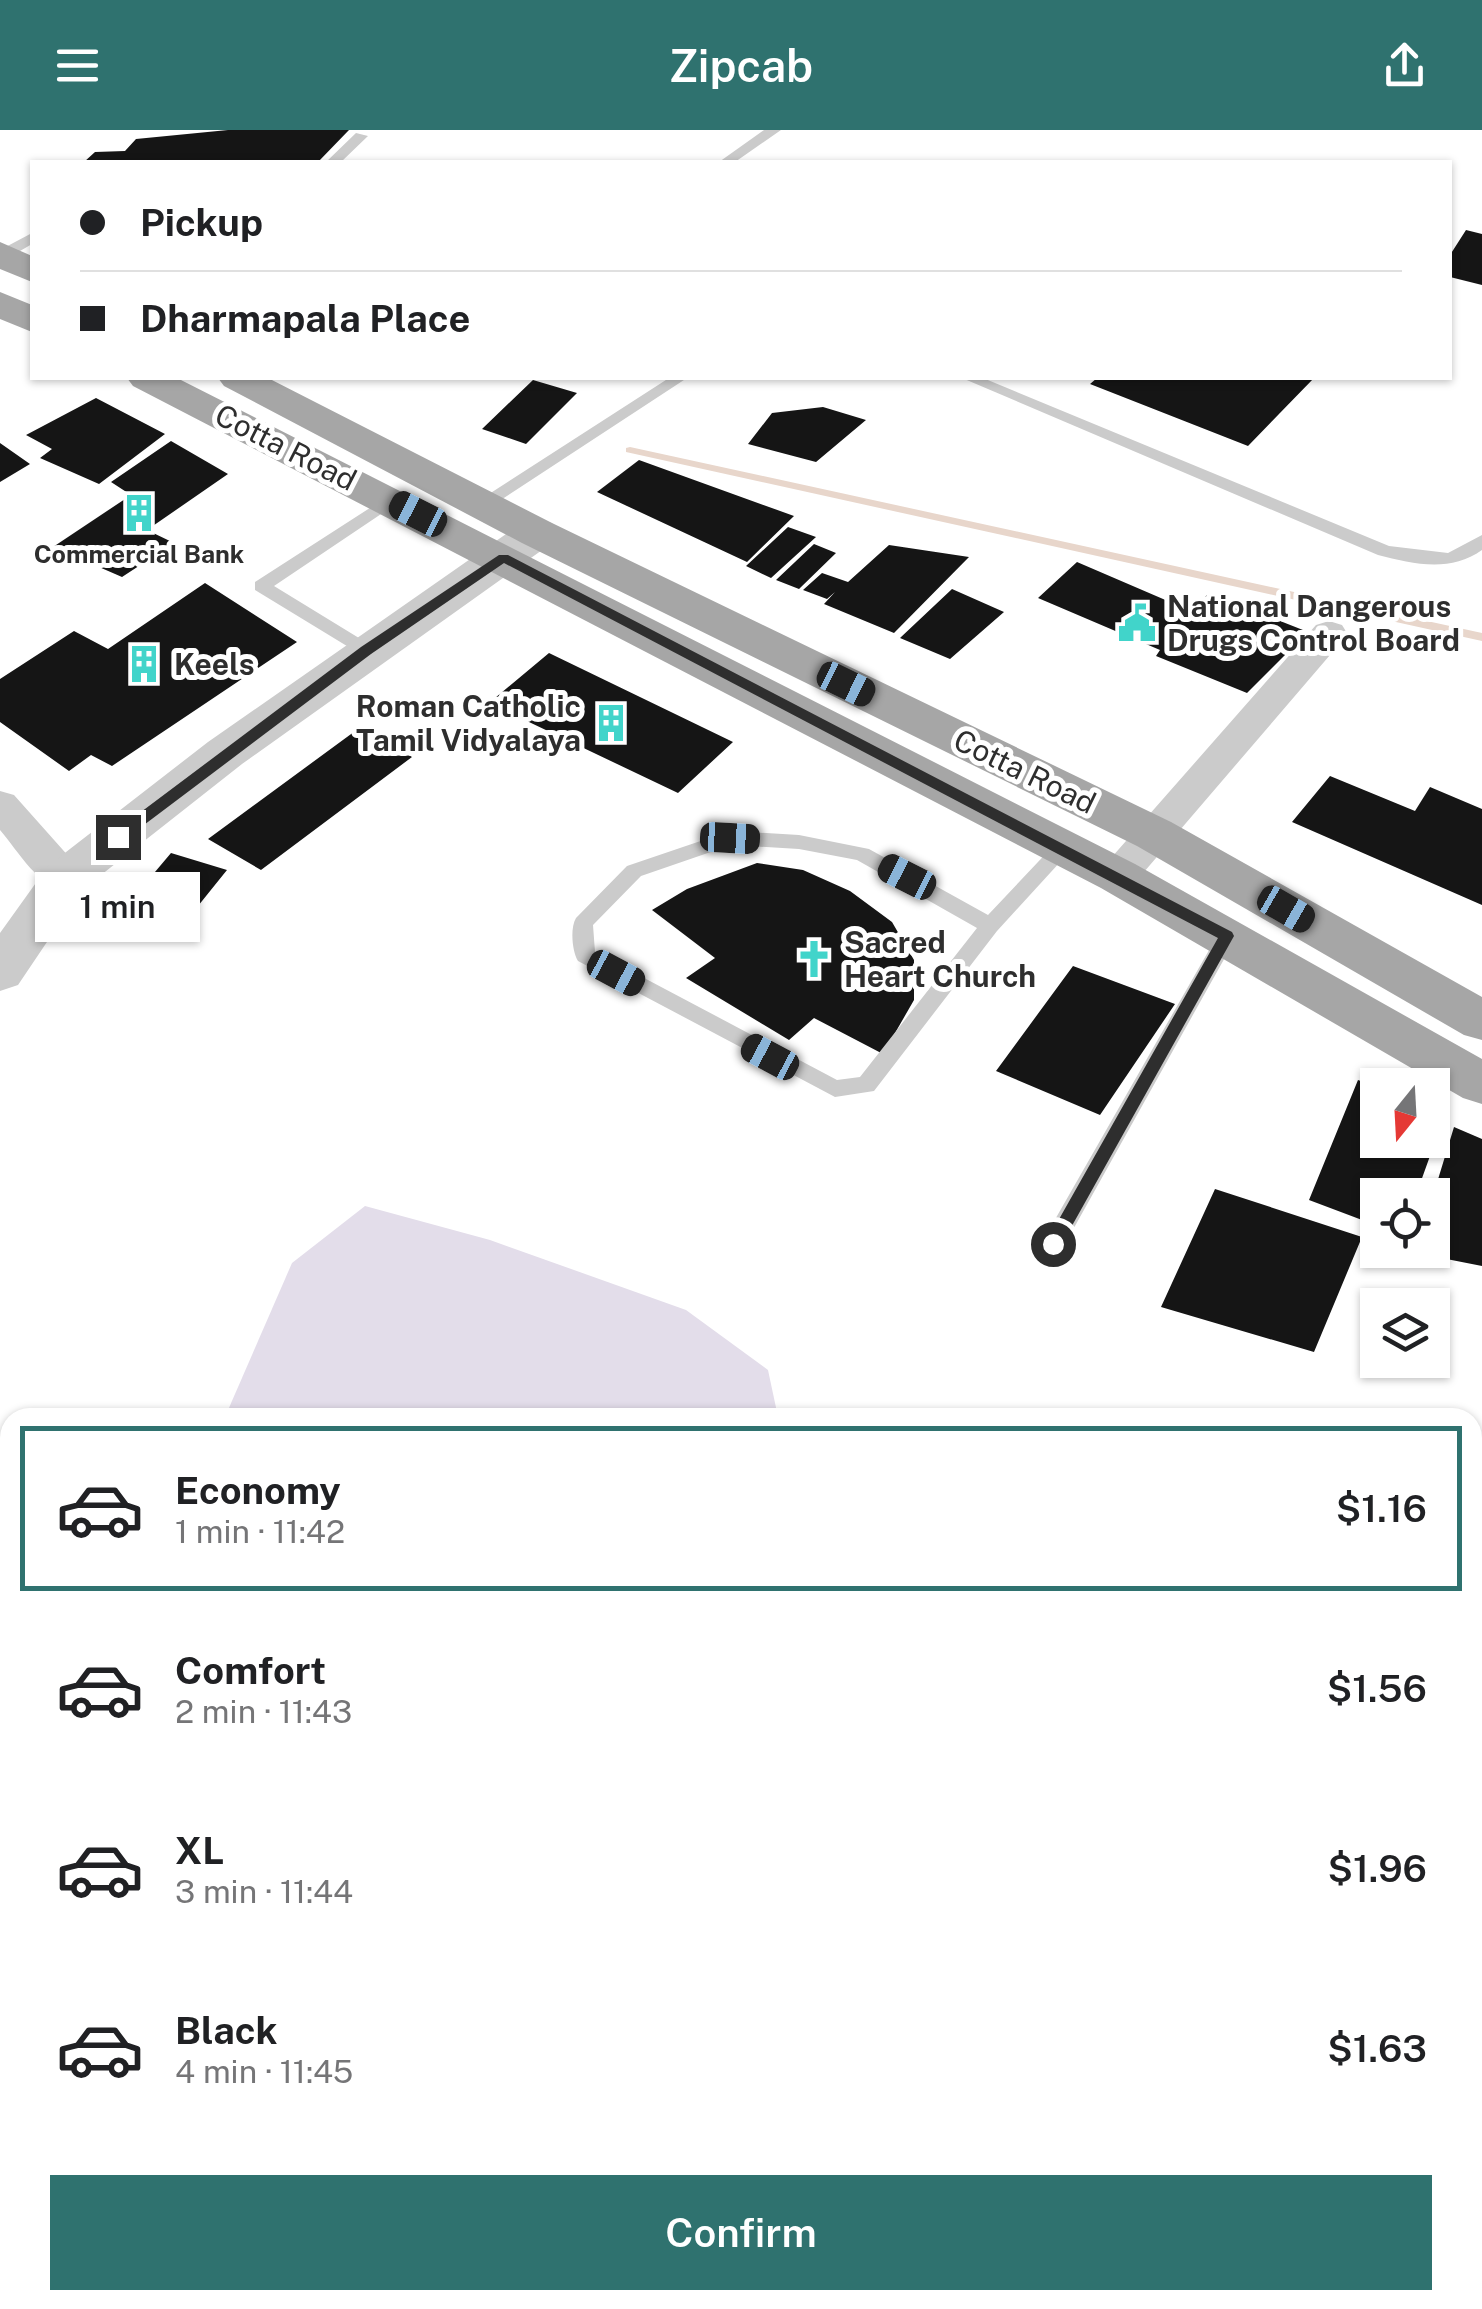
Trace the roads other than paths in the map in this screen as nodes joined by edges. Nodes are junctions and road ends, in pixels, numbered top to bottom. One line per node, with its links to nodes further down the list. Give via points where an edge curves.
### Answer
1 (774, 130): 4 (lane)
2 (360, 136): 3 (lane)
3 (335, 160)
4 (729, 160)
5 (0, 304): 6 (main road)
6 (30, 319)
7 (150, 380): 11 (main road, Cotta Road)
8 (242, 380): 12 (main road, Cotta Road)
9 (676, 380): 12 (lane)
10 (975, 380): 13 (lane, via 1384,551 1425,560 1466,557)
11 (390, 500): 14 (main road, Cotta Road); 16 (lane, via 261,586)
12 (482, 504): 14 (main road, Cotta Road)
13 (1482, 540)
14 (520, 545): 16 (street); 18 (main road, Cotta Road); 19 (main road, Cotta Road)
15 (1329, 633): 18 (street)
16 (366, 650): 21 (street)
17 (0, 805): 21 (street)
18 (1154, 834): 20 (street); 25 (main road, Cotta Road)
19 (1062, 849): 20 (main road, Cotta Road); 22 (lane)
20 (1118, 876): 23 (main road, Cotta Road)
21 (65, 878): 24 (street)
22 (990, 926): 22 (lane, via 866,1084 835,1090 584,956 583,923 634,871 730,838 862,854)
23 (1227, 936): 26 (main road, Cotta Road); 27 (lane)
24 (0, 972)
25 (1482, 1021)
26 (1482, 1084)
27 (1053, 1244)

